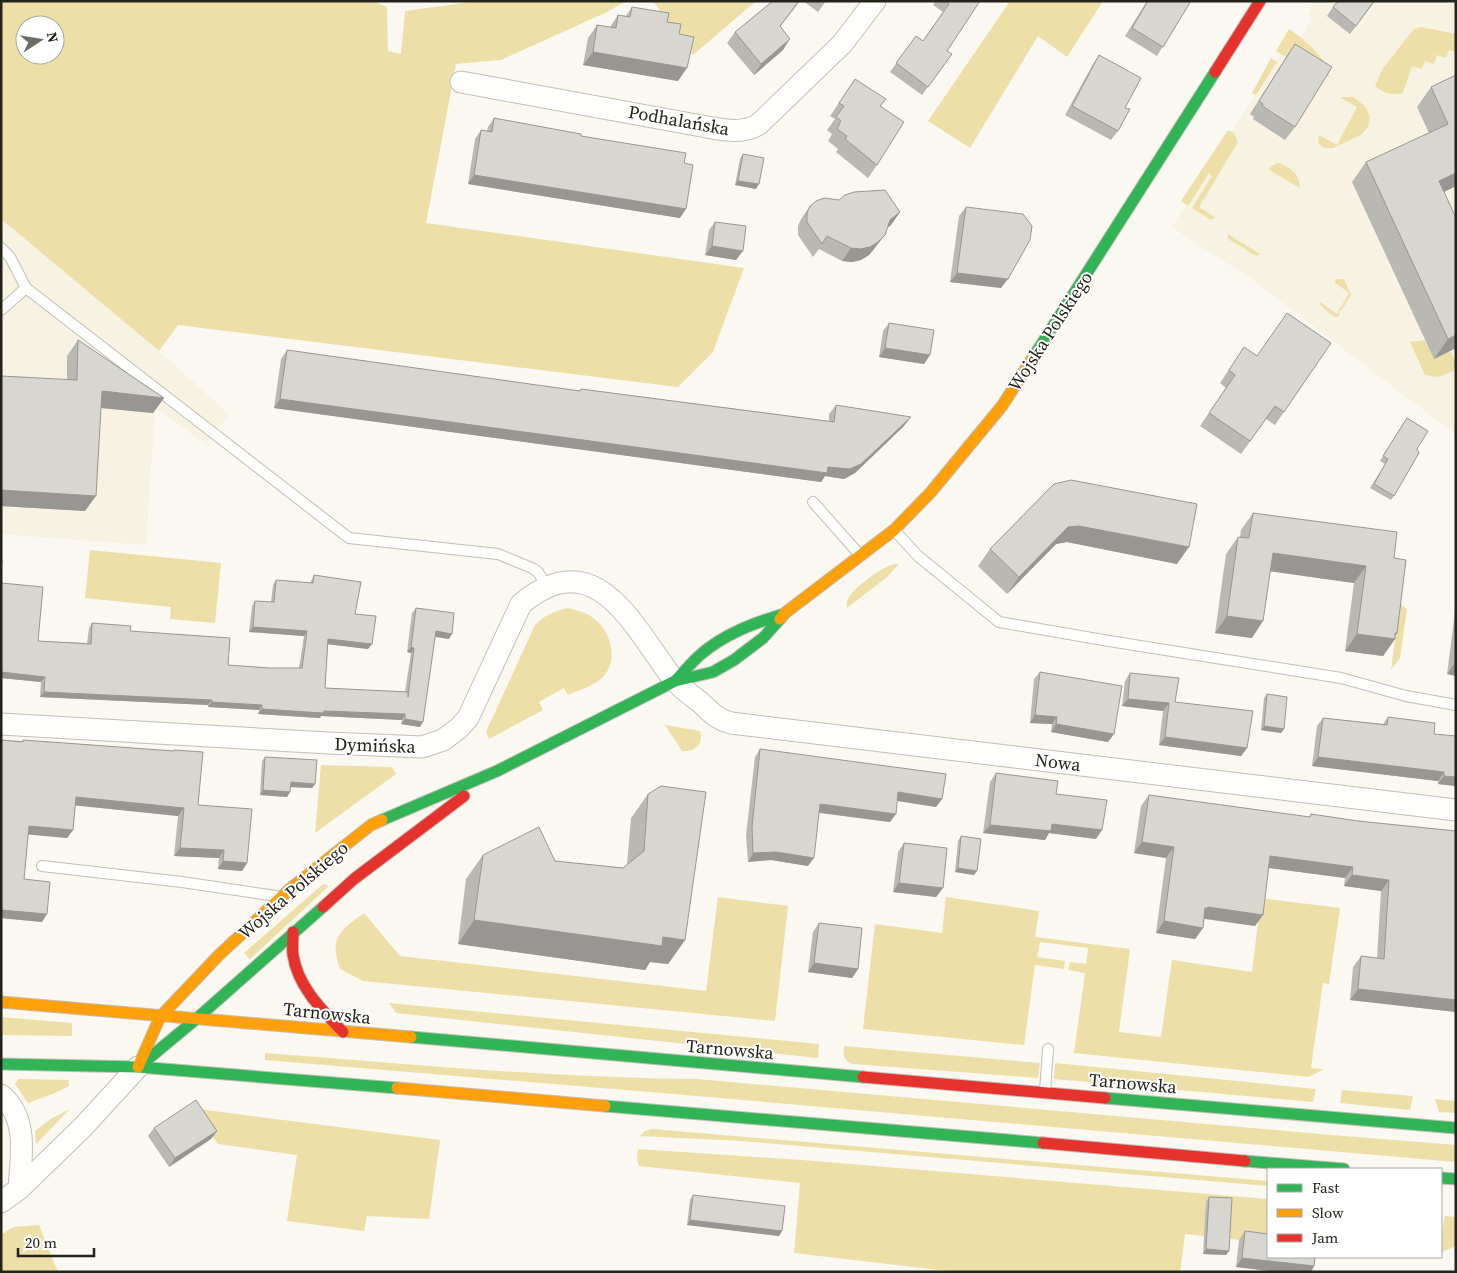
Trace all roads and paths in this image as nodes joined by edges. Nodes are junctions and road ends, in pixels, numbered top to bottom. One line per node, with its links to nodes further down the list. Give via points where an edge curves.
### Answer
1 (875, 1): 3 (street, Podhalańska, via 842,44 759,124 748,130 707,127)
2 (1260, 1): 8 (main road, Wojska Polskiego, via 1002,406 931,492)
3 (461, 82)
4 (1, 248): 5 (lane, via 10,257)
5 (26, 288): 6 (lane); 10 (lane, via 349,538 498,554 538,572)
6 (1, 310)
7 (813, 502): 9 (lane)
8 (894, 530): 9 (main road, Wojska Polskiego); 13 (lane, via 918,556 1000,622 1341,678 1406,696)
9 (861, 556): 11 (main road, Wojska Polskiego)
10 (547, 587): 12 (street, Dymińska, via 563,582 582,582 597,587 645,639); 14 (street, Dymińska, via 521,604 468,718 443,740 422,747)
11 (786, 613): 12 (main road, Wojska Polskiego, via 755,622 722,640 700,655); 12 (main road, Wojska Polskiego, via 763,638 734,660 713,672)
12 (675, 681): 15 (main road, Wojska Polskiego); 16 (street, Nowa, via 720,720 731,723)
13 (1456, 705)
14 (1, 724)
15 (497, 771): 18 (main road, Wojska Polskiego, via 371,825); 19 (main road, Wojska Polskiego, via 354,879)
16 (1456, 810)
17 (42, 866): 18 (lane)
18 (282, 897): 21 (main road, Wojska Polskiego, via 219,955)
19 (293, 932): 22 (main road, Wojska Polskiego); 23 (main road, via 293,955 309,995)
20 (1, 1002): 21 (main road, Tarnowska)
21 (160, 1017): 22 (main road, Tarnowska); 26 (main road, Wojska Polskiego)
22 (195, 1020): 23 (main road, Tarnowska); 26 (main road, Wojska Polskiego)
23 (343, 1032): 27 (main road, Tarnowska)
24 (1048, 1049): 27 (lane)
25 (1, 1064): 26 (main road)
26 (138, 1067): 30 (main road); 33 (street, Wojska Polskiego, via 89,1121)
27 (1045, 1093): 29 (main road, Tarnowska)
28 (1, 1094): 33 (street, via 18,1120 21,1146)
29 (1456, 1128)
30 (1332, 1168)
31 (1442, 1178): 32 (main road)
32 (1456, 1179)
33 (19, 1189): 34 (street, Wojska Polskiego)
34 (1, 1202)

